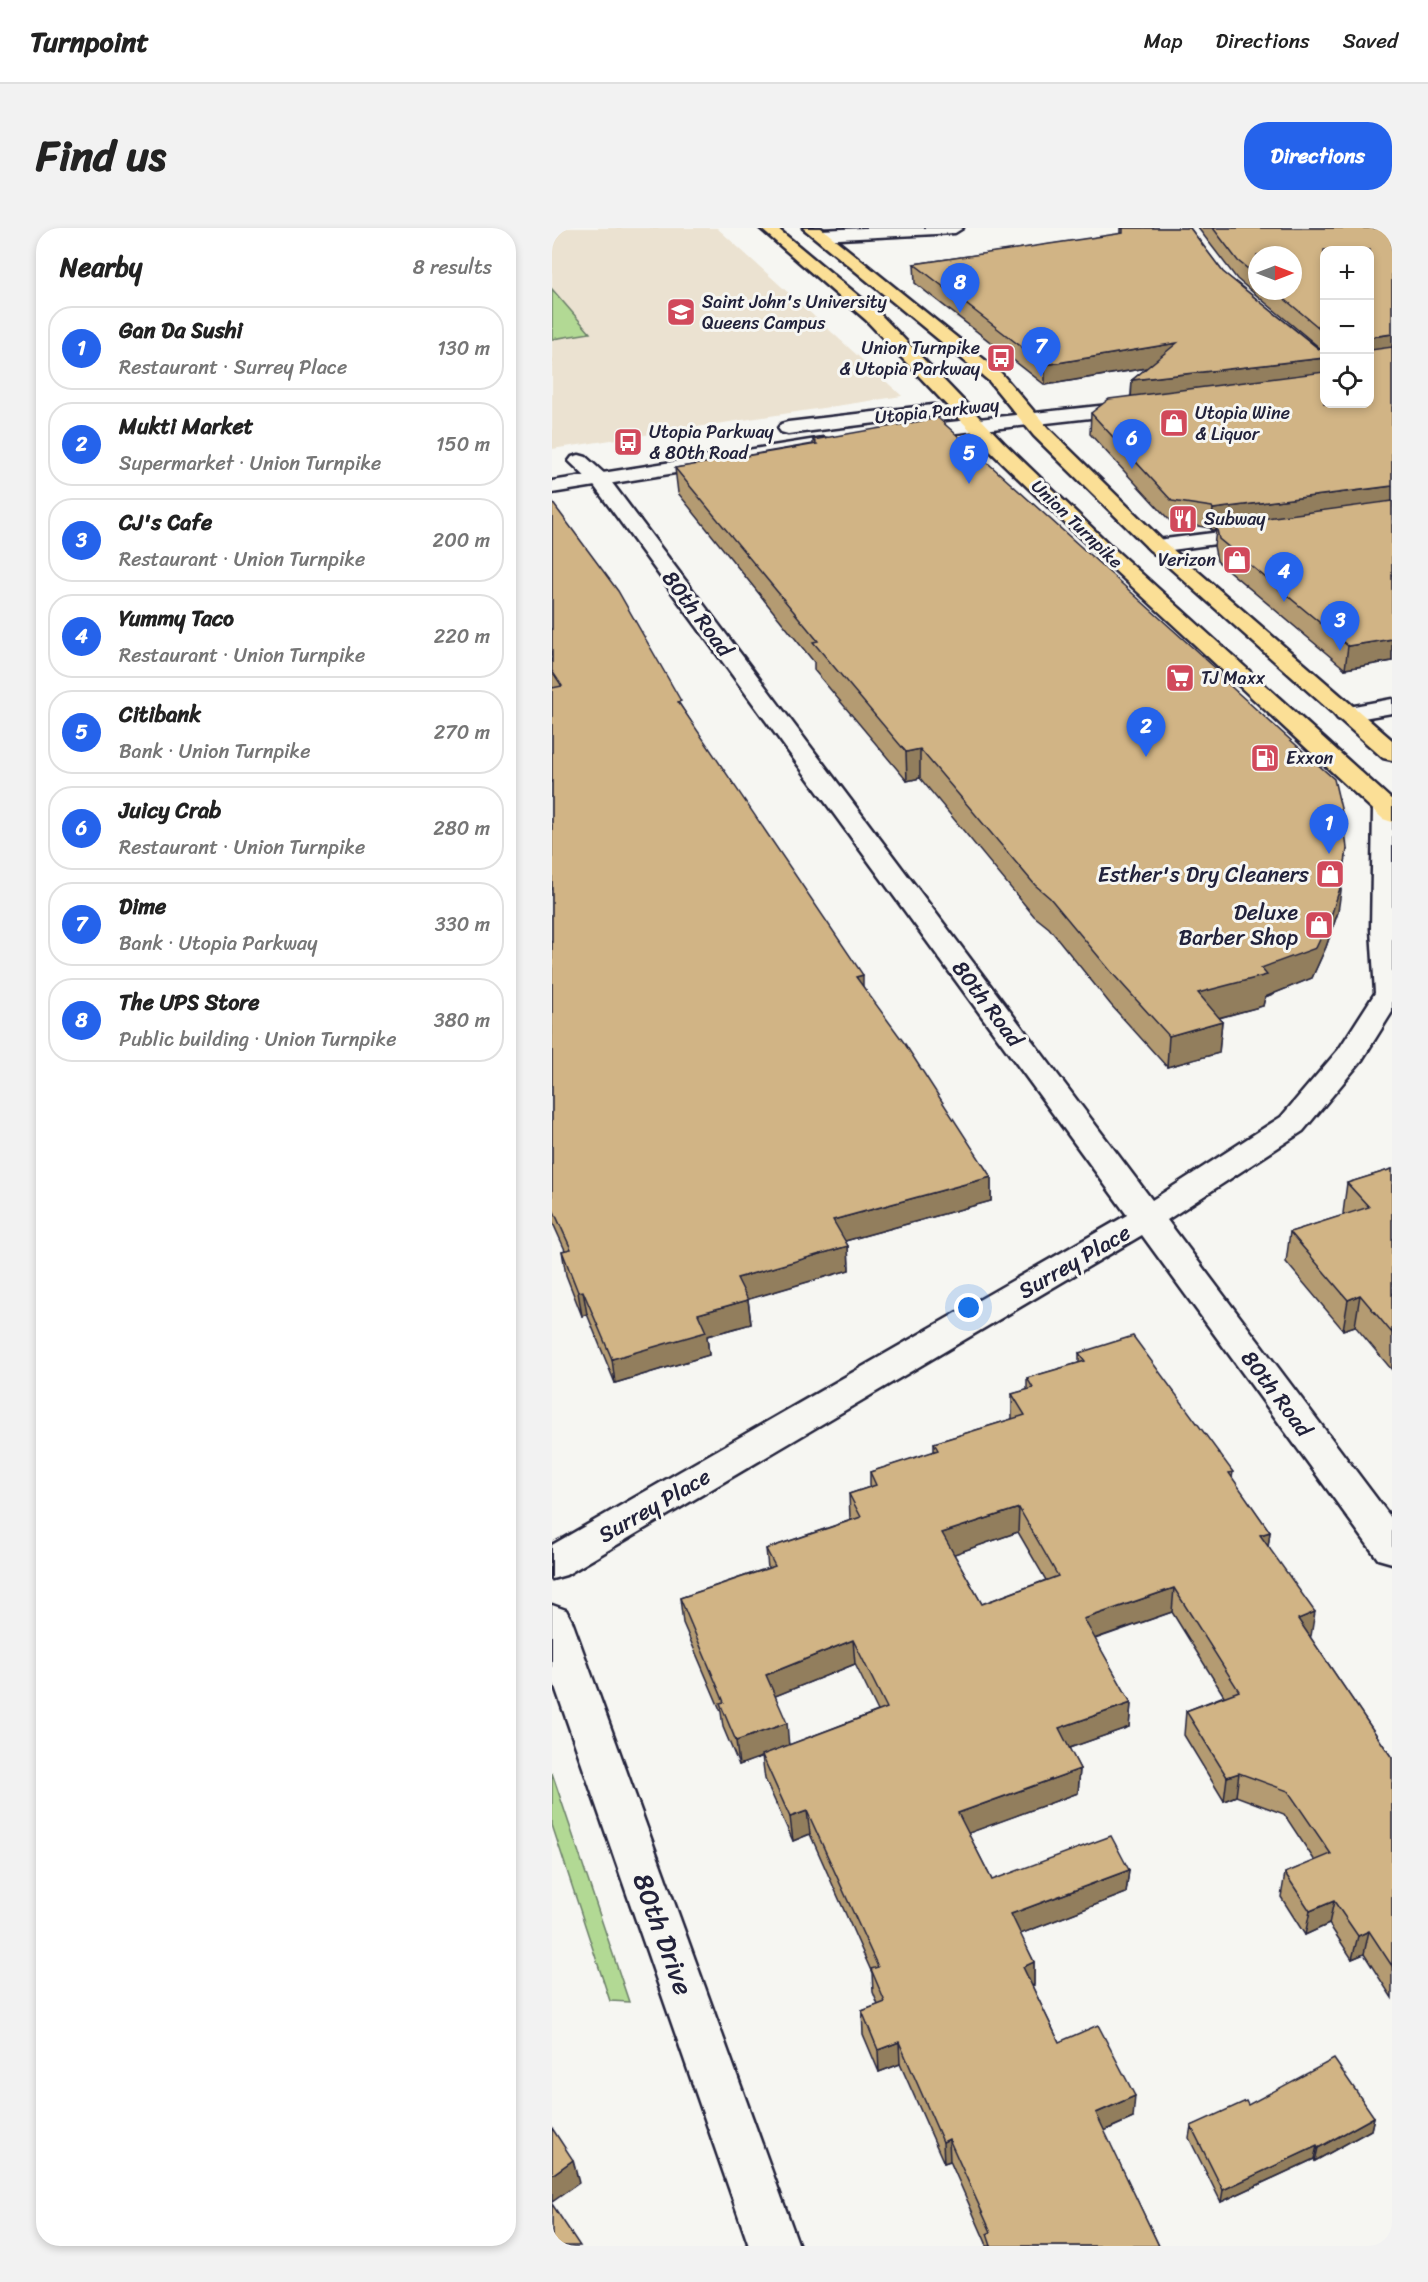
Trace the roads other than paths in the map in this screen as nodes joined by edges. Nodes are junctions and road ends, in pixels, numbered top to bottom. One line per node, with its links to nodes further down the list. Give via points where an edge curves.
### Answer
1 (768, 228): 7 (main road, Union Turnpike, via 872,316)
2 (955, 228): 3 (street)
3 (816, 231): 5 (main road, Union Turnpike, via 995,377)
4 (1039, 400): 5 (street, Utopia Parkway)
5 (1017, 402): 8 (street, Utopia Parkway); 9 (main road, Union Turnpike)
6 (1159, 405): 9 (street, Utopia Parkway)
7 (959, 408): 8 (main road, Union Turnpike); 10 (street, Utopia Parkway)
8 (984, 412): 9 (street, Utopia Parkway); 11 (street, Utopia Parkway); 20 (main road, Union Turnpike, via 1104,550)
9 (1032, 420): 16 (main road, Union Turnpike)
10 (774, 430)
11 (866, 438)
12 (844, 441): 13 (street)
13 (586, 466): 14 (street); 22 (street, 80th Road)
14 (552, 487)
15 (1279, 530): 16 (street)
16 (1157, 546): 18 (main road, Union Turnpike)
17 (1392, 706): 18 (street)
18 (1346, 714): 19 (main road, Union Turnpike)
19 (1392, 753)
20 (1389, 812): 21 (street, Surrey Place, via 1385,929)
21 (1390, 991): 22 (street, Surrey Place, via 1351,1054 1292,1124)
22 (1147, 1218): 23 (street, 80th Road); 24 (street, Surrey Place)
23 (1392, 1548)
24 (552, 1564)
25 (552, 1621): 26 (street, 80th Drive)
26 (774, 2246)

